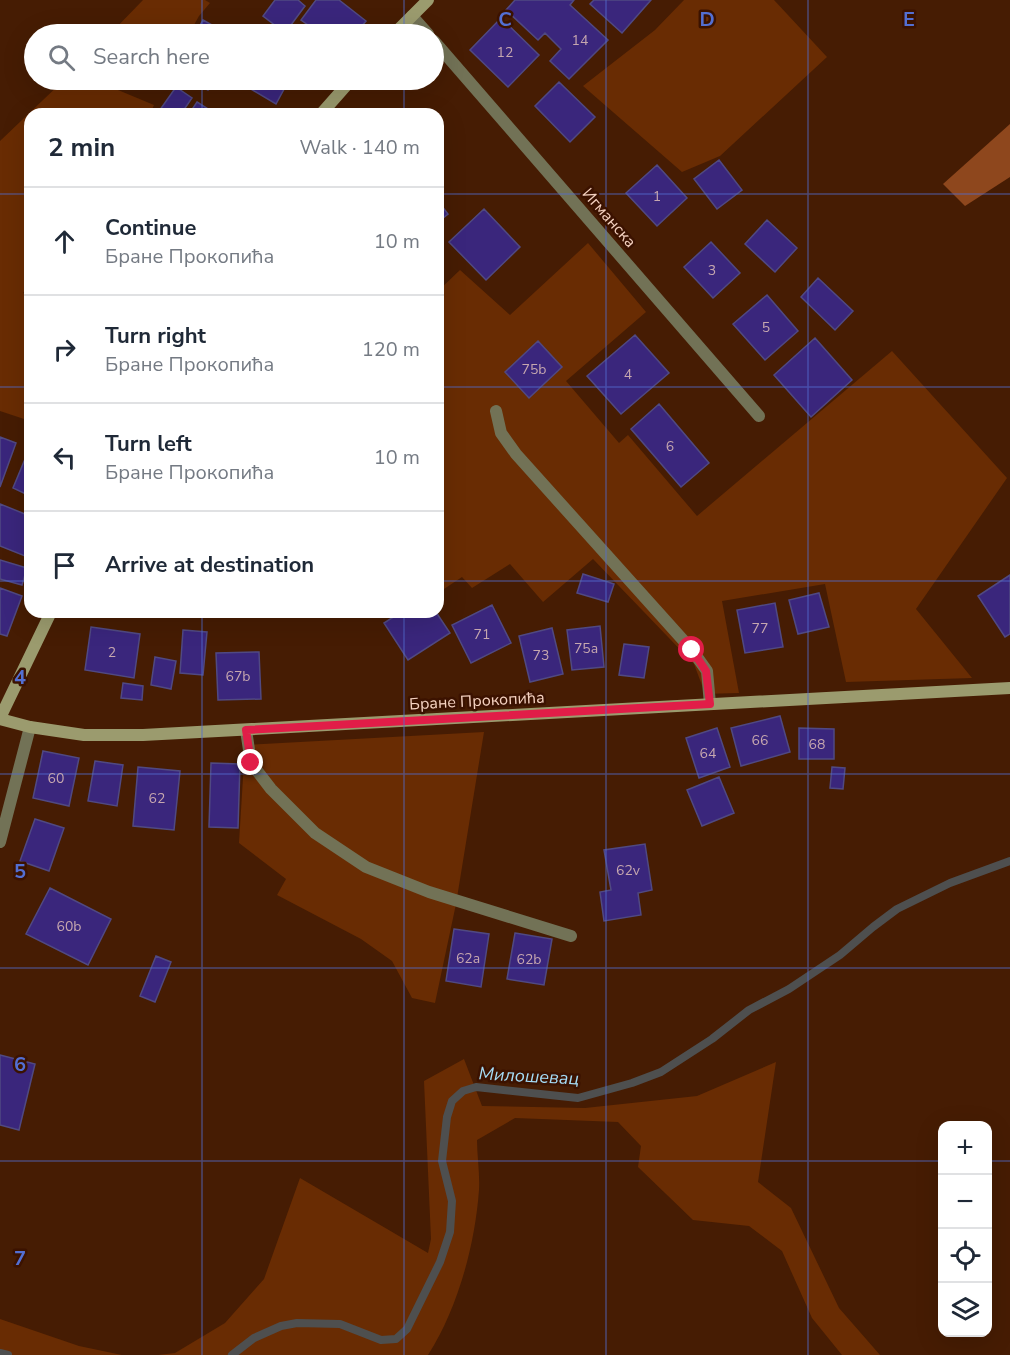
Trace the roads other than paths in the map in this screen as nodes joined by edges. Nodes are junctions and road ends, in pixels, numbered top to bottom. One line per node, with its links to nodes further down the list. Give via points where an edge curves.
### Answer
1 (428, 0): 2 (street)
2 (412, 16): 3 (street); 4 (street)
3 (404, 24)
4 (419, 24)
5 (444, 53): 9 (street, Игманска)
6 (342, 90): 7 (street)
7 (326, 108)
8 (496, 411): 12 (street, via 501,433 516,454 692,650 706,671)
9 (759, 416)
10 (48, 618): 13 (street)
11 (1010, 688): 12 (street, Бране Прокопића)
12 (710, 704): 15 (street, Бране Прокопића)
13 (0, 719): 14 (street, Бране Прокопића)
14 (30, 727): 15 (street, Бране Прокопића, via 84,735); 16 (street)
15 (246, 730): 17 (street, via 251,763 271,789 315,832 366,867 429,892)
16 (0, 842)
17 (571, 936)

